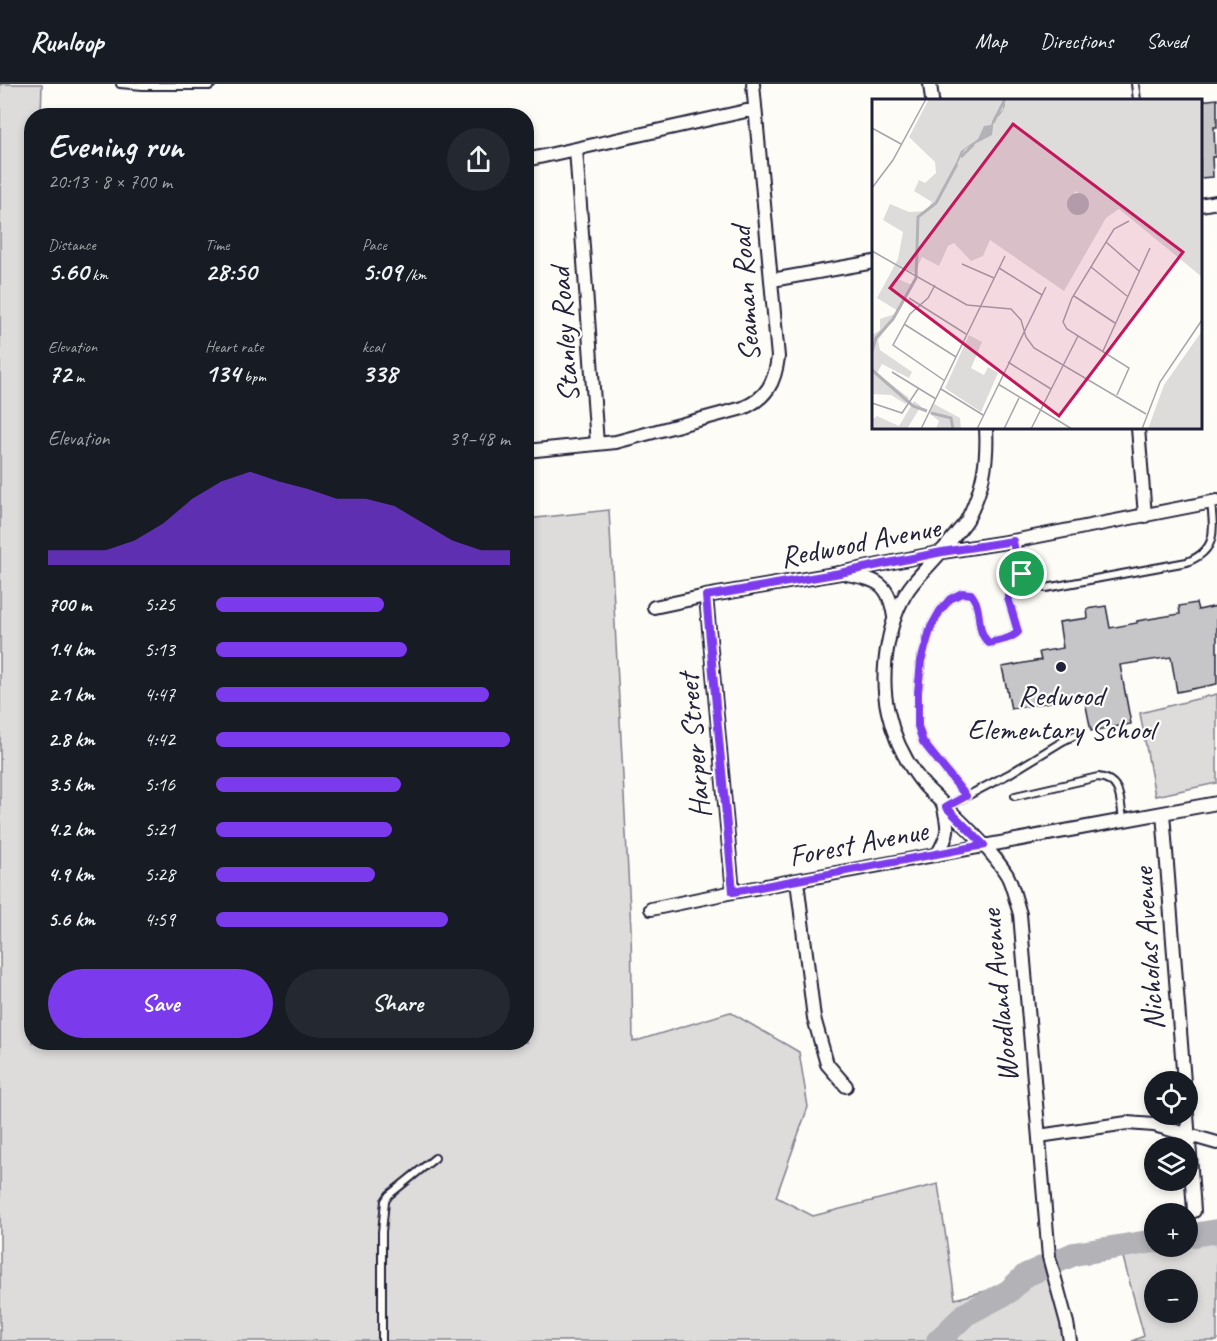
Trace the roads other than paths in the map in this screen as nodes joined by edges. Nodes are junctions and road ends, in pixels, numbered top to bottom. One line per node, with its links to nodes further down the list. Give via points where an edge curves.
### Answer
1 (120, 84): 2 (lane)
2 (212, 84)
3 (753, 84): 8 (street, Seaman Road)
4 (930, 84): 6 (street)
5 (1135, 84): 7 (lane)
6 (932, 99)
7 (1137, 99)
8 (755, 109): 9 (street); 14 (street, Seaman Road)
9 (576, 149): 10 (street); 17 (street, Stanley Road)
10 (534, 158)
11 (1217, 202): 12 (street)
12 (1202, 205)
13 (872, 262): 14 (street)
14 (772, 280): 17 (street, Seaman Road, via 778,357 772,383 758,400 743,408)
15 (986, 429): 22 (street, Woodland Avenue, via 985,471 978,495 966,521)
16 (1137, 429): 20 (street)
17 (597, 444): 18 (street, Seaman Road)
18 (534, 450)
19 (1214, 502): 20 (street, Redwood Avenue); 24 (lane, via 1210,548 1187,562 1046,588 1035,586)
20 (1145, 516): 21 (street, Redwood Avenue)
21 (1013, 541): 22 (street, Redwood Avenue); 24 (lane)
22 (942, 552): 23 (street, Redwood Avenue); 27 (street, Woodland Avenue, via 913,584)
23 (840, 573): 25 (street, Redwood Avenue); 27 (street, via 870,578 883,586 892,602)
24 (1022, 574): 29 (lane, via 1010,587 1008,598 1018,632 1015,636 989,643 984,639 976,603 971,594 962,593 940,611 921,661 918,726 923,742)
25 (706, 596): 26 (street, Redwood Avenue); 38 (street, Harper Street)
26 (654, 607)
27 (894, 621): 32 (street, Woodland Avenue, via 884,677 893,733 911,767)
28 (1079, 733): 29 (lane)
29 (966, 796): 32 (lane)
30 (1016, 796): 34 (lane, via 1107,778 1119,792)
31 (1217, 803): 33 (street, Forest Avenue)
32 (944, 805): 35 (street, Woodland Avenue); 36 (street, via 948,826 946,840)
33 (1163, 813): 34 (street, Forest Avenue); 40 (street, Nicholas Avenue)
34 (1123, 820): 35 (street, Forest Avenue)
35 (984, 845): 36 (street, Forest Avenue); 44 (street, Woodland Avenue, via 1008,877 1020,914)
36 (937, 855): 37 (street, Forest Avenue)
37 (797, 881): 38 (street, Forest Avenue); 41 (street, via 814,1018 827,1064)
38 (733, 892): 39 (street, Forest Avenue)
39 (651, 909)
40 (1183, 1071)
41 (846, 1086)
42 (1188, 1125): 43 (street)
43 (1188, 1134): 44 (street, via 1154,1125 1127,1124); 45 (street); 47 (street)
44 (1039, 1136): 49 (street, Woodland Avenue, via 1050,1263)
45 (1217, 1143)
46 (435, 1158): 48 (lane, via 386,1201 382,1232)
47 (1193, 1203)
48 (382, 1341)
49 (1070, 1341)

